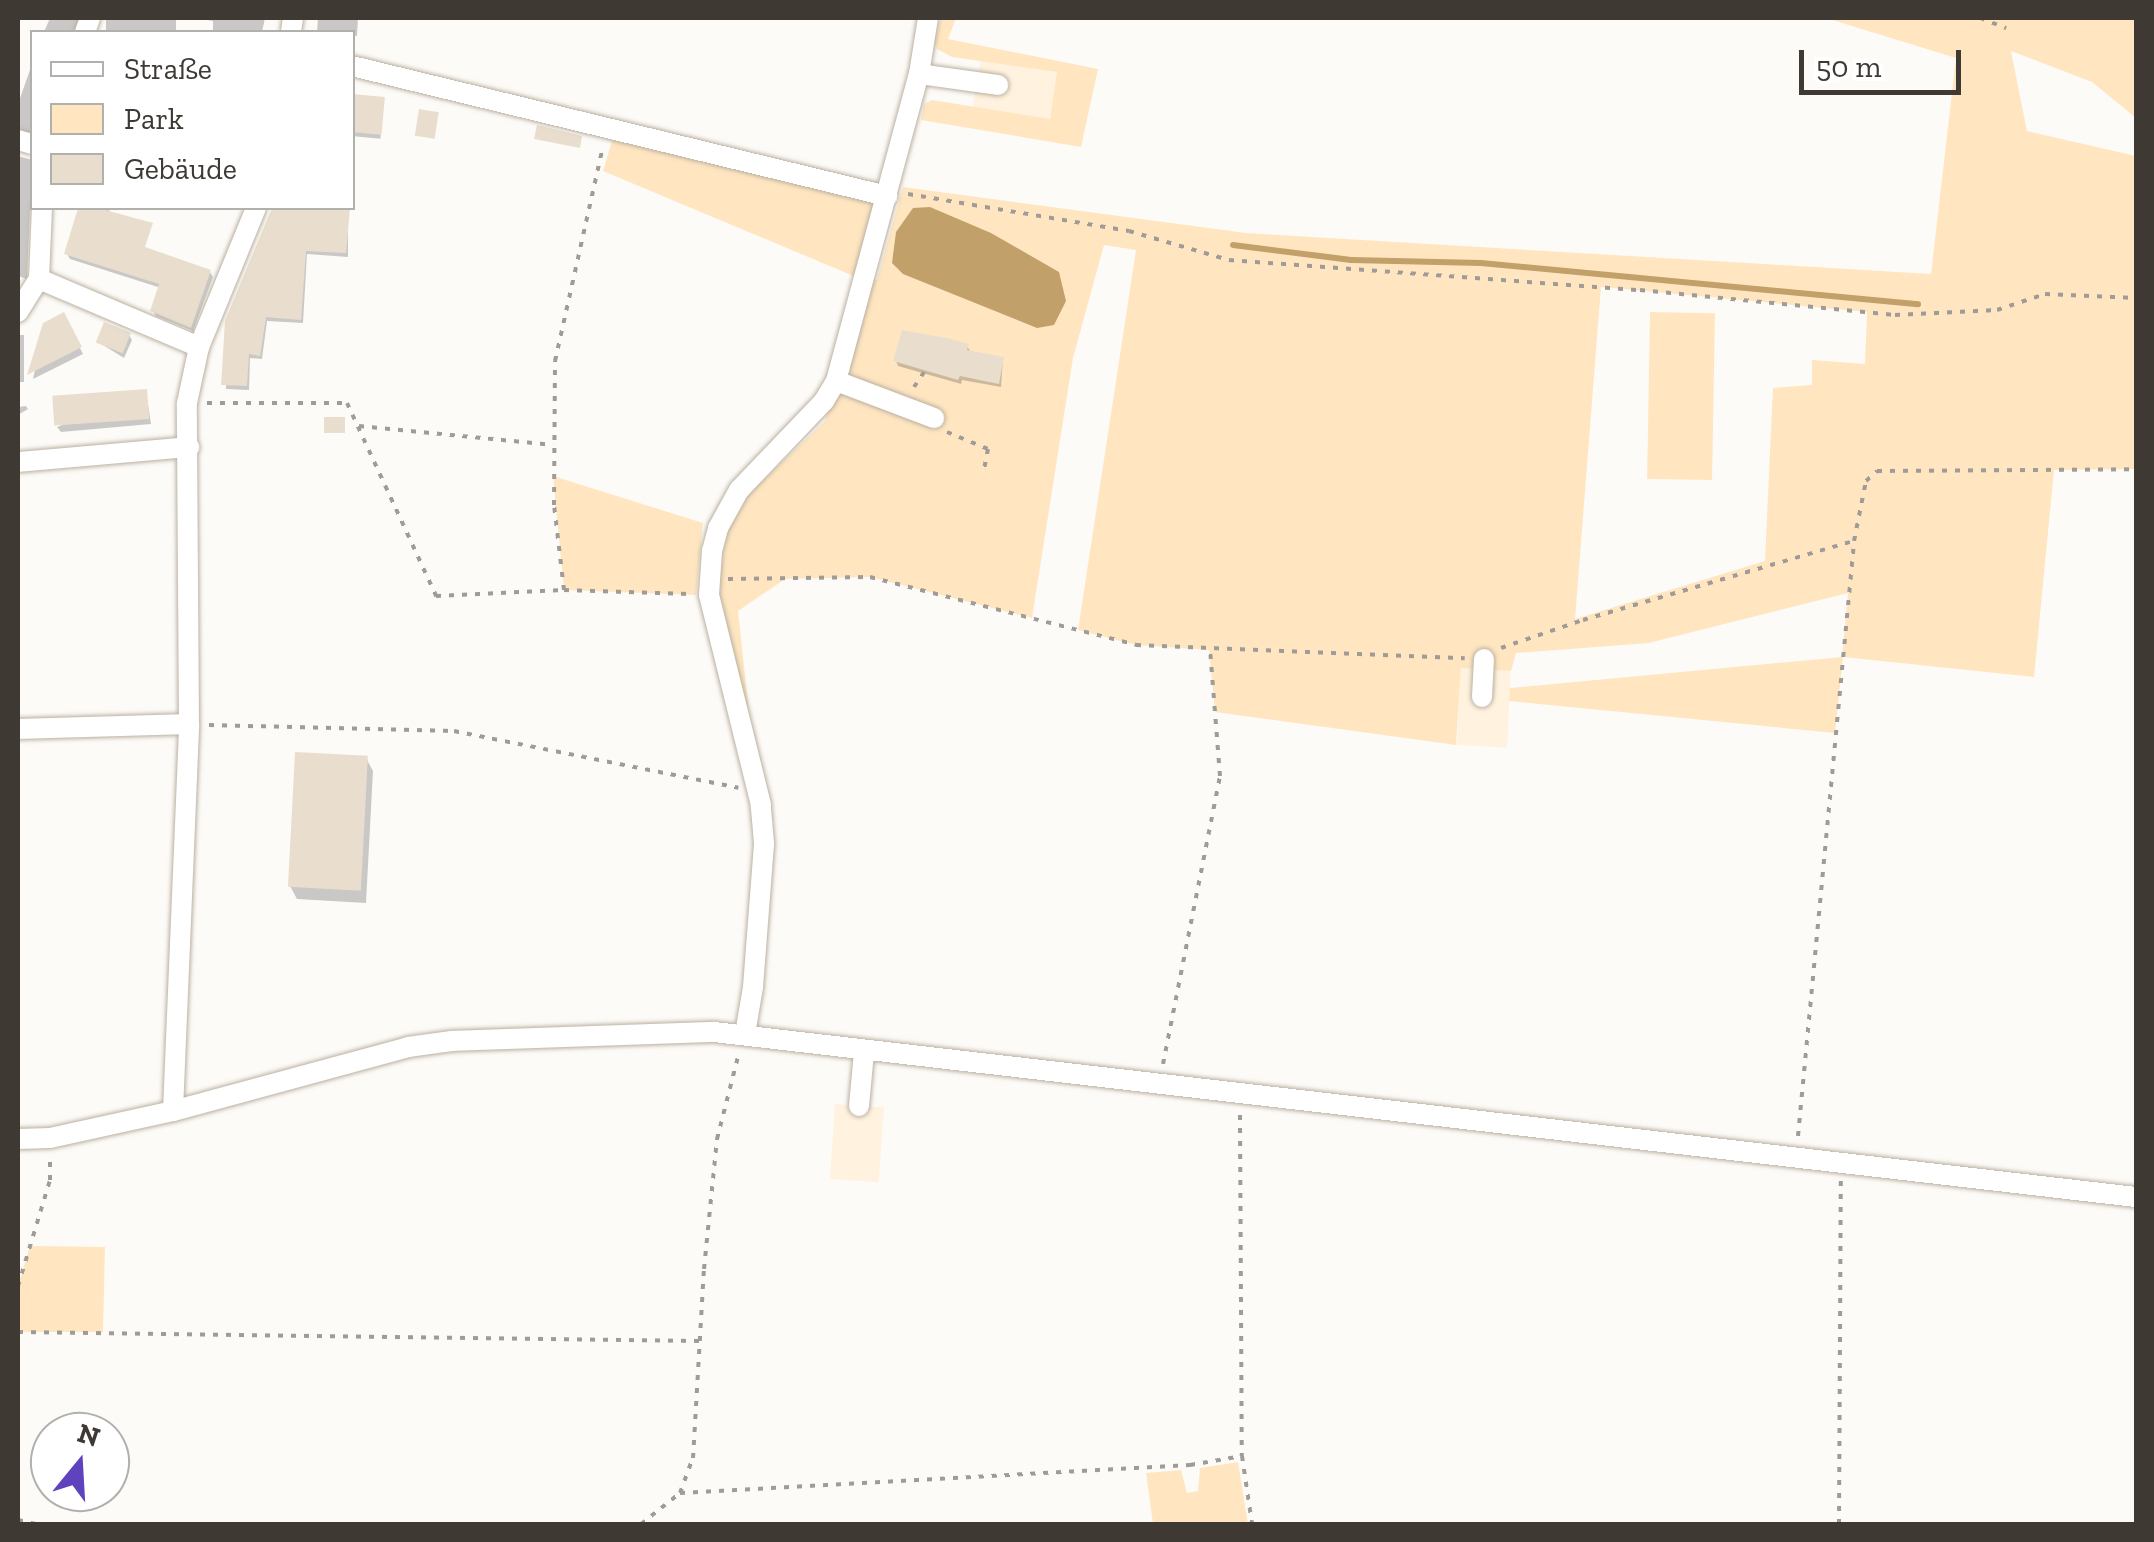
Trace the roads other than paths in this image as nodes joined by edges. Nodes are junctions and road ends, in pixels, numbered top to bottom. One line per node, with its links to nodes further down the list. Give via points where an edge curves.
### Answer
1 (928, 18): 3 (street)
2 (355, 67): 5 (street)
3 (919, 74): 4 (street); 5 (street)
4 (998, 86)
5 (888, 194): 11 (street)
6 (42, 210): 8 (street)
7 (255, 210): 10 (street)
8 (39, 280): 9 (street); 10 (street)
9 (18, 312)
10 (199, 347): 13 (street, via 187,404)
11 (836, 381): 12 (street); 19 (street, via 739,490 718,528 709,587 764,843)
12 (934, 418)
13 (189, 455): 14 (street); 17 (street)
14 (18, 462)
15 (1484, 659): 16 (street)
16 (1482, 697)
17 (190, 724): 18 (street); 22 (street)
18 (18, 729)
19 (745, 1034): 20 (street); 22 (street, via 452,1040)
20 (864, 1052): 21 (street); 24 (street)
21 (860, 1106)
22 (173, 1112): 23 (street)
23 (18, 1139)
24 (2136, 1196)

